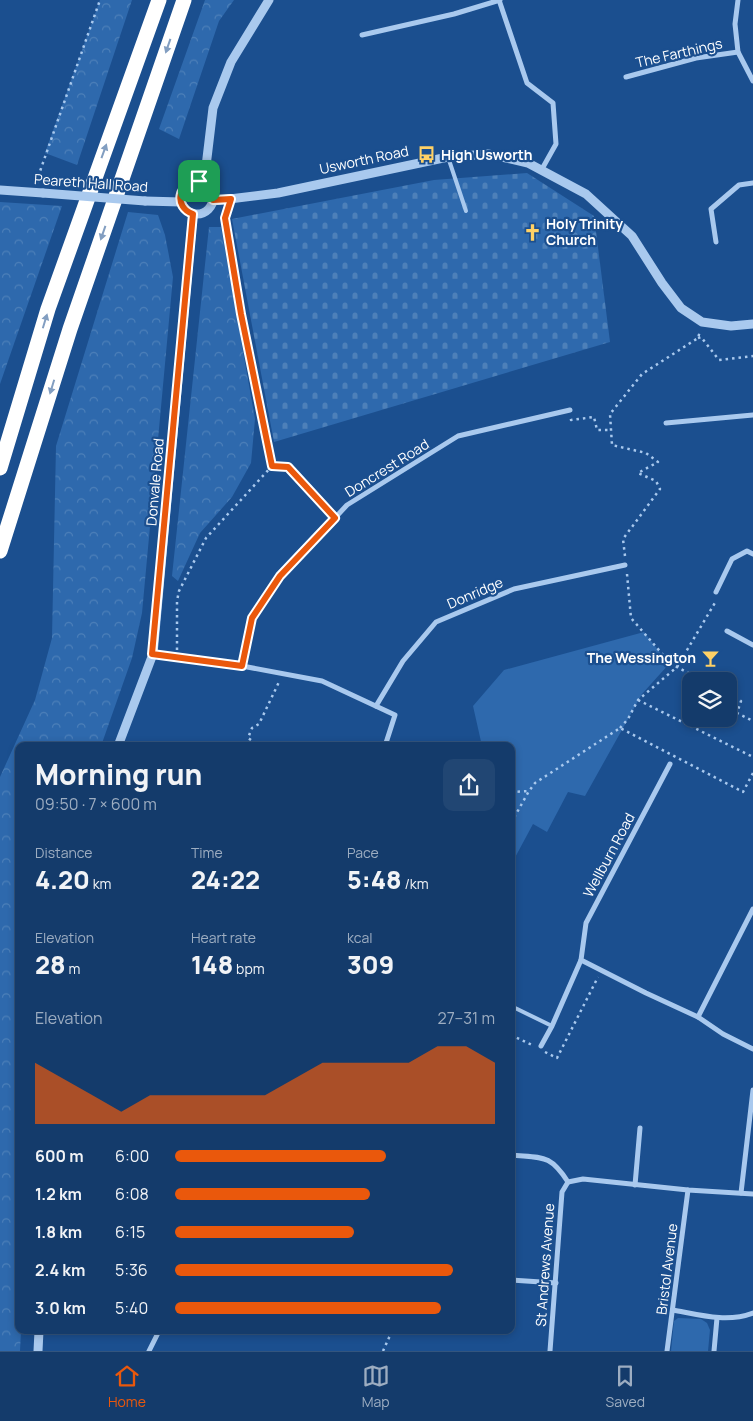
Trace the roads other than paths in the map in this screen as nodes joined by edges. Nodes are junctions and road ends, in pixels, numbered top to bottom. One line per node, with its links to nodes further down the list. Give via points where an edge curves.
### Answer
1 (158, 0): 24 (highway, one-way to 1, via 48,309)
2 (184, 0): 25 (highway, one-way to 25, via 70,329)
3 (269, 0): 12 (street, via 231,62 213,108)
4 (500, 0): 6 (street); 11 (street, via 527,83 553,103 556,144)
5 (738, 0): 7 (street, The Farthings, via 734,24)
6 (362, 35)
7 (738, 52): 8 (street, The Farthings, via 696,58); 9 (street, The Farthings)
8 (626, 77)
9 (753, 81)
10 (448, 157): 11 (street, Usworth Road, via 488,154 528,162); 15 (street, Usworth Road, via 278,193); 17 (lane)
11 (542, 169): 20 (street, Usworth Road, via 586,194 632,236 681,308 702,322 731,326)
12 (204, 183): 15 (street, via 210,188); 16 (street, via 188,183 181,191)
13 (753, 183): 19 (street, via 739,185 710,209)
14 (0, 190): 16 (street, Peareth Hall Road, bridge)
15 (213, 200): 18 (street, via 208,210)
16 (180, 202): 18 (street)
17 (466, 210)
18 (193, 214): 31 (street, Donvale Road)
19 (716, 242)
20 (753, 324)
21 (570, 410): 32 (street, Doncrest Road, via 458,436 348,505 280,576 252,618)
22 (753, 415): 23 (street)
23 (666, 423)
24 (0, 468)
25 (0, 552)
26 (753, 554): 28 (street, via 747,551 732,559)
27 (626, 565): 33 (street, Donridge, via 514,589 436,622 403,661)
28 (716, 592)
29 (727, 632): 30 (street)
30 (753, 645)
31 (152, 654): 32 (street); 34 (street, Donvale Road)
32 (242, 666): 33 (street, via 322,681)
33 (376, 706): 35 (street, via 395,715)
34 (119, 742)
35 (386, 742)
36 (670, 764): 38 (street, Wellburn Road, via 586,924)
37 (753, 909): 40 (street)
38 (581, 960): 40 (street); 41 (street, Wellburn Road)
39 (515, 1008): 41 (lane)
40 (698, 1018): 43 (street)
41 (552, 1026): 42 (street, Wellburn Road)
42 (541, 1048)
43 (753, 1048)
44 (753, 1090): 50 (street)
45 (640, 1128): 48 (street)
46 (515, 1155): 47 (street, via 546,1158 557,1166)
47 (568, 1182): 48 (street, via 583,1179); 53 (street, St Andrews Avenue, via 562,1192)
48 (635, 1185): 49 (street)
49 (688, 1190): 50 (street); 54 (street, Bristol Avenue)
50 (741, 1193): 51 (street)
51 (753, 1194)
52 (515, 1280): 53 (street)
53 (556, 1283): 61 (street, St Andrews Avenue)
54 (673, 1310): 56 (street); 62 (street, Bristol Avenue)
55 (753, 1313): 56 (street, via 741,1318)
56 (717, 1318): 63 (street)
57 (39, 1334): 59 (street)
58 (156, 1334): 60 (street)
59 (38, 1351)
60 (148, 1351)
61 (550, 1351)
62 (668, 1351)
63 (714, 1351)

